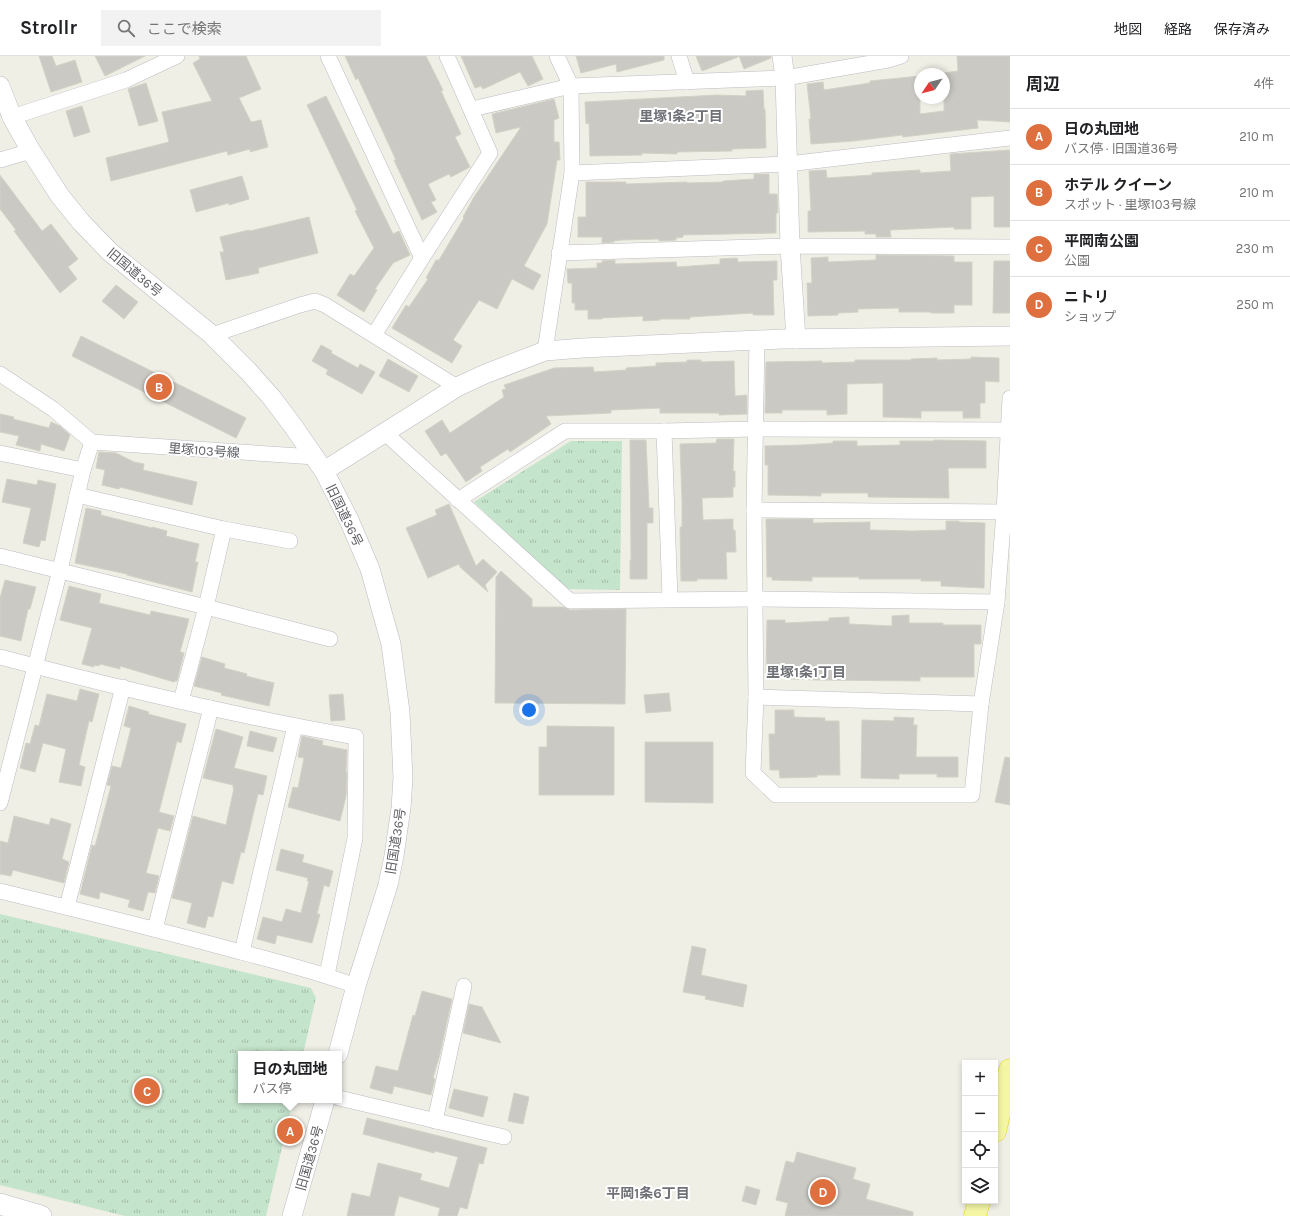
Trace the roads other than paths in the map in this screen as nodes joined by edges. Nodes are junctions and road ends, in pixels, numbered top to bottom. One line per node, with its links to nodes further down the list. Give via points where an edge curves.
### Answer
1 (177, 56): 13 (street, via 126,80)
2 (328, 56): 22 (street)
3 (447, 56): 12 (street)
4 (557, 56): 11 (street)
5 (680, 56): 9 (street)
6 (782, 56): 8 (street)
7 (892, 57): 8 (street)
8 (785, 78): 9 (street); 17 (street)
9 (686, 82): 11 (street)
10 (0, 86): 13 (street, 旧国道36号)
11 (571, 86): 12 (street); 18 (street)
12 (472, 109): 22 (street, via 490,153)
13 (12, 117): 15 (street, 旧国道36号)
14 (1010, 138): 17 (street)
15 (31, 151): 16 (street); 24 (street, 旧国道36号, via 60,196 110,252)
16 (0, 160)
17 (788, 164): 18 (street); 19 (street)
18 (572, 173): 21 (street)
19 (790, 246): 20 (street); 21 (street); 26 (street)
20 (1010, 247)
21 (559, 253): 28 (street)
22 (422, 258): 23 (street)
23 (374, 335): 24 (street, via 315,301); 30 (street)
24 (212, 336): 38 (street, 旧国道36号, via 272,398)
25 (1010, 336): 26 (street)
26 (796, 339): 27 (street)
27 (757, 340): 28 (street); 32 (street)
28 (545, 351): 30 (street)
29 (0, 374): 36 (street, via 53,409)
30 (457, 387): 35 (street)
31 (1010, 398): 33 (street)
32 (756, 429): 33 (street); 34 (street); 42 (street)
33 (1008, 430): 43 (street)
34 (664, 431): 41 (street, via 565,431); 48 (street)
35 (384, 432): 38 (street); 41 (street)
36 (92, 442): 38 (street, 里塚103号線); 39 (street)
37 (0, 453): 39 (street)
38 (320, 464): 67 (street, 旧国道36号, via 349,520 370,569 391,644 400,712 403,778 398,834 388,885)
39 (83, 470): 40 (street)
40 (77, 495): 44 (street); 47 (street)
41 (458, 500): 48 (street, via 570,601)
42 (754, 510): 43 (street); 49 (street)
43 (1004, 512): 50 (street)
44 (224, 529): 45 (street); 51 (street)
45 (290, 541)
46 (0, 556): 47 (street)
47 (60, 570): 51 (street); 54 (street)
48 (670, 599): 49 (street)
49 (756, 599): 50 (street); 56 (street)
50 (997, 602): 58 (street)
51 (206, 606): 52 (street); 57 (street)
52 (330, 639)
53 (0, 657): 54 (street)
54 (36, 667): 55 (street); 61 (street)
55 (123, 687): 57 (street); 63 (street)
56 (756, 697): 58 (street); 58 (street, via 753,774 776,796 972,795)
57 (181, 701): 59 (street)
58 (981, 704)
59 (211, 708): 60 (street); 64 (street)
60 (295, 726): 65 (street); 66 (street, via 356,737 355,838)
61 (0, 803)
62 (0, 892): 63 (street)
63 (67, 908): 64 (street)
64 (155, 929): 65 (street)
65 (242, 952): 66 (street)
66 (327, 975): 67 (street)
67 (356, 986): 69 (street, 旧国道36号)
68 (464, 986): 74 (street)
69 (339, 1051)
70 (1009, 1074): 73 (highway)
71 (342, 1099): 74 (street)
72 (324, 1103): 79 (street, 旧国道36号)
73 (998, 1119)
74 (435, 1121): 75 (street)
75 (504, 1137)
76 (0, 1204): 78 (main road)
77 (978, 1204): 80 (highway)
78 (41, 1216)
79 (292, 1216)
80 (975, 1216)

